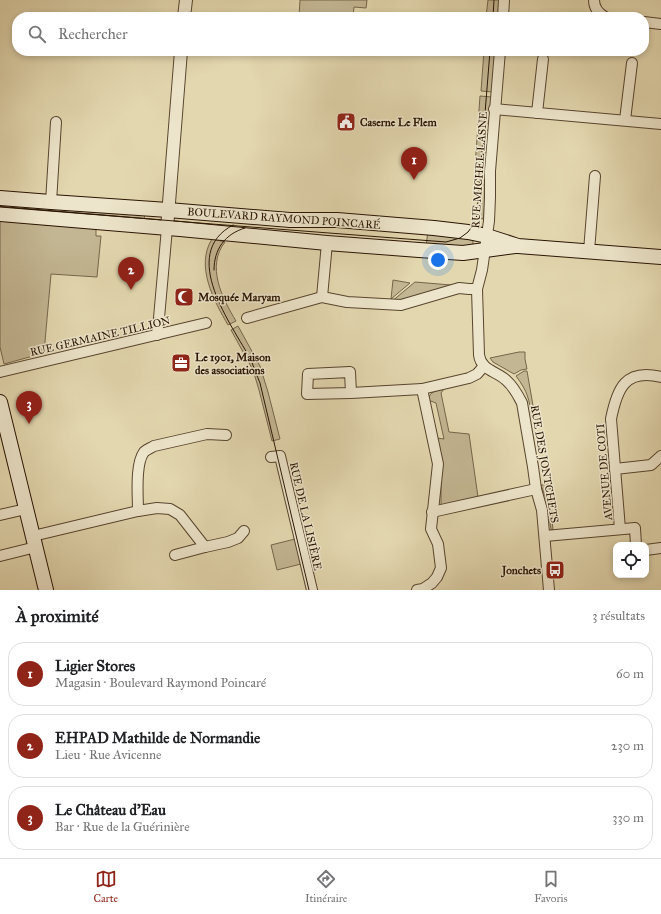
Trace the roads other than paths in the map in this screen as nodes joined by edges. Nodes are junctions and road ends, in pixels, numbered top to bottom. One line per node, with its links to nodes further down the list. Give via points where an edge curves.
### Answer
1 (186, 0): 4 (street)
2 (504, 0): 5 (street)
3 (594, 0): 6 (street)
4 (185, 12)
5 (503, 12)
6 (598, 12)
7 (649, 23): 8 (street)
8 (661, 24)
9 (181, 56): 21 (street)
10 (499, 56): 13 (street, RUE MICHEL LASNE)
11 (543, 59): 14 (street)
12 (632, 63): 15 (street)
13 (494, 109): 14 (street); 24 (street, RUE MICHEL LASNE)
14 (537, 112): 15 (street)
15 (625, 120): 17 (street)
16 (56, 122): 20 (street)
17 (661, 124)
18 (595, 176): 28 (street)
19 (0, 198): 20 (main road, BOULEVARD RAYMOND POINCARÉ)
20 (51, 202): 21 (main road, BOULEVARD RAYMOND POINCARÉ)
21 (168, 210): 23 (street); 24 (main road, BOULEVARD RAYMOND POINCARÉ, via 290,220 337,220 462,231)
22 (0, 214): 23 (main road, BOULEVARD RAYMOND POINCARÉ)
23 (167, 228): 25 (main road, BOULEVARD RAYMOND POINCARÉ); 34 (street)
24 (487, 236): 26 (main road, BOULEVARD RAYMOND POINCARÉ); 27 (street, RUE MICHEL LASNE)
25 (327, 243): 27 (main road, BOULEVARD RAYMOND POINCARÉ, via 457,253); 31 (street)
26 (518, 246): 27 (main road, BOULEVARD RAYMOND POINCARÉ); 28 (main road, BOULEVARD RAYMOND POINCARÉ)
27 (485, 250): 30 (street, RUE MICHEL LASNE)
28 (589, 251): 29 (main road, BOULEVARD RAYMOND POINCARÉ)
29 (661, 257)
30 (477, 289): 31 (street, via 459,288 401,305 347,302); 35 (street, via 479,355)
31 (322, 297): 32 (street)
32 (247, 318)
33 (206, 323): 34 (street, RUE GERMAINE TILLION)
34 (157, 335): 36 (street, RUE GERMAINE TILLION)
35 (484, 366): 38 (street, via 476,375 468,378); 45 (street, RUE DES JONTCHETS, via 512,385 522,403)
36 (0, 372)
37 (661, 377): 44 (street, AVENUE DE COTI, via 633,377 626,381 616,397 611,419)
38 (422, 389): 39 (street); 48 (street, via 438,464)
39 (351, 393): 39 (street, via 350,372 308,374 307,394)
40 (0, 402): 46 (main road)
41 (226, 435): 47 (street, via 207,434 148,448 140,459 138,470)
42 (661, 456): 44 (street, via 651,465)
43 (271, 457): 61 (street, RUE DE LA LISIÈRE, via 280,456)
44 (615, 468): 50 (street, AVENUE DE COTI)
45 (536, 489): 48 (street); 52 (street, RUE DES JONTCHETS)
46 (26, 509): 49 (street); 53 (main road)
47 (138, 511): 53 (street); 55 (street, via 157,508 170,510 180,516)
48 (432, 512): 62 (street, via 431,529 438,544 441,568 432,583)
49 (0, 515)
50 (620, 529): 52 (street); 54 (street, via 635,528)
51 (244, 531): 55 (street, via 238,538)
52 (545, 536): 63 (street, RUE DES JONTCHETS)
53 (34, 542): 59 (street); 60 (main road)
54 (636, 542)
55 (205, 547): 58 (street)
56 (661, 548): 57 (street)
57 (649, 550)
58 (175, 555)
59 (0, 556)
60 (46, 590)
61 (312, 590)
62 (417, 590)
63 (549, 590)

